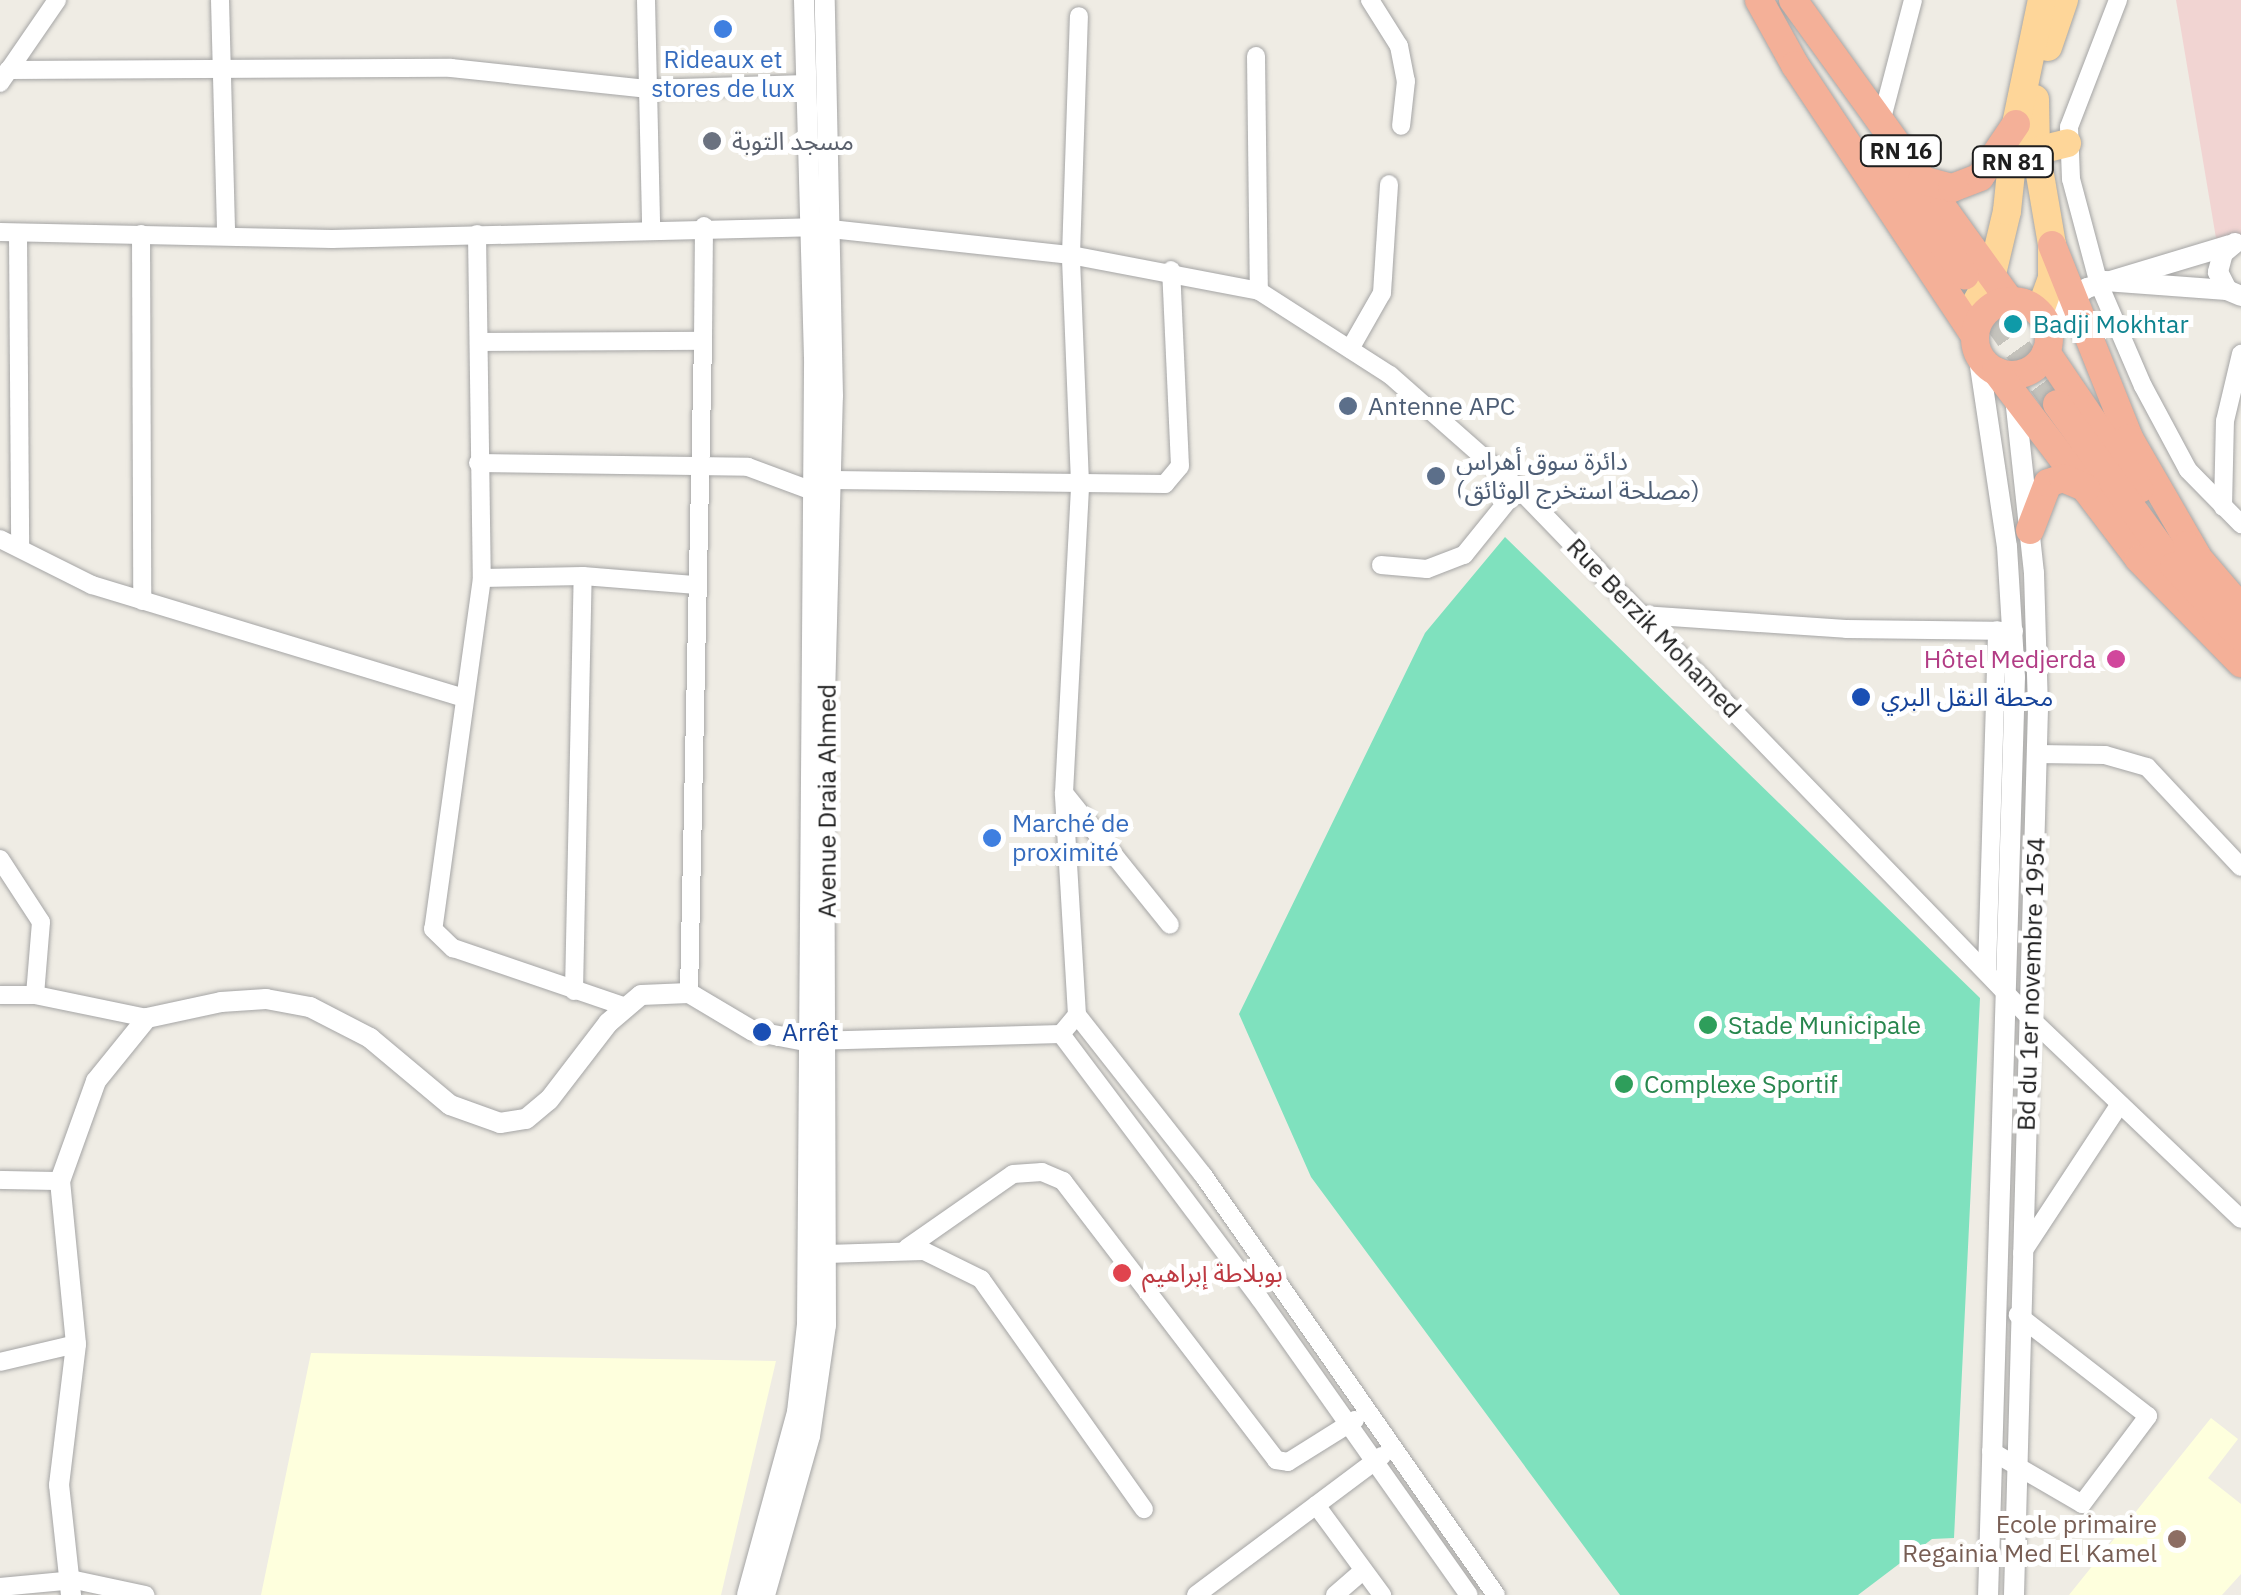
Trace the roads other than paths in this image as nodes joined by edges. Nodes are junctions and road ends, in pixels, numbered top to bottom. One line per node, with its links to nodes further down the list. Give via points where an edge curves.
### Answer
1 (56, 0): 16 (street)
2 (220, 0): 15 (street)
3 (646, 0): 18 (street)
4 (804, 0): 17 (street, Avenue Draia Ahmed)
5 (825, 0): 28 (street, Avenue Draia Ahmed)
6 (1370, 0): 21 (street, via 1399,46 1406,81)
7 (1760, 0): 37 (highway, RN 16); 48 (highway, via 1795,65)
8 (1793, 0): 19 (highway, RN 16)
9 (1913, 0): 19 (street)
10 (2042, 0): 20 (main road, RN 81)
11 (2064, 0): 23 (main road, RN 81, via 2034,102)
12 (2118, 0): 22 (street)
13 (1080, 16): 35 (street)
14 (1256, 56): 39 (street)
15 (221, 70): 16 (street); 18 (street, via 451,68); 30 (street)
16 (4, 77)
17 (806, 84): 18 (street); 28 (street, Avenue Draia Ahmed)
18 (649, 89): 27 (street)
19 (1881, 122): 24 (highway, RN 16)
20 (2016, 124): 24 (highway, via 1980,177 1952,188); 37 (main road, RN 81, via 2011,193)
21 (1401, 126)
22 (2066, 143): 23 (main road); 38 (street)
23 (2036, 151): 34 (main road, RN 81)
24 (1922, 180): 37 (highway, RN 16)
25 (1389, 184): 46 (street, via 1382,293)
26 (704, 226): 27 (street, Rue Berzik Mohamed); 28 (street, Rue Berzik Mohamed); 45 (street)
27 (651, 228): 32 (street, Rue Berzik Mohamed)
28 (822, 228): 35 (street, Rue Berzik Mohamed); 53 (street, Avenue Draia Ahmed); 57 (street, Avenue Draia Ahmed)
29 (9, 232): 31 (street, Rue Berzik Mohamed); 62 (street)
30 (226, 232): 31 (street, Rue Berzik Mohamed); 32 (street, Rue Berzik Mohamed, via 332,239)
31 (141, 234): 68 (street)
32 (476, 234): 44 (street)
33 (2236, 243): 38 (street); 40 (street, via 2218,272)
34 (2052, 245): 41 (highway); 43 (main road, RN 81)
35 (1071, 255): 36 (street, Rue Berzik Mohamed); 54 (street)
36 (1171, 270): 39 (street, Rue Berzik Mohamed); 54 (street, via 1180,466 1165,484)
37 (1979, 275): 42 (highway, RN 16); 48 (main road, RN 81)
38 (2102, 282): 40 (street); 41 (street); 58 (street, via 2188,470)
39 (1258, 291): 46 (street, Rue Berzik Mohamed)
40 (2234, 293)
41 (2071, 296): 43 (street); 63 (highway, via 2136,451)
42 (2010, 301): 43 (highway); 48 (highway, via 1986,312)
43 (2044, 332): 48 (highway); 63 (highway, via 2140,490)
44 (482, 342): 45 (street); 51 (street)
45 (703, 342): 52 (street)
46 (1350, 349): 55 (street, Rue Berzik Mohamed)
47 (2241, 354): 50 (street)
48 (1991, 358): 56 (highway); 60 (street, Bd du 1er novembre 1954); 71 (street)
49 (2057, 404): 72 (highway, via 2174,566)
50 (2233, 427): 58 (street)
51 (478, 463): 52 (street); 66 (street)
52 (696, 466): 57 (street, via 748,467); 67 (street)
53 (832, 480): 54 (street); 92 (street, Avenue Draia Ahmed, via 824,736)
54 (1080, 484): 76 (street)
55 (1518, 488): 64 (street, via 1464,555 1427,569); 70 (street, Rue Berzik Mohamed)
56 (2086, 488): 60 (highway, via 2063,478 2048,482); 73 (highway, via 2170,594)
57 (810, 490): 91 (street, Avenue Draia Ahmed)
58 (2223, 507): 59 (street)
59 (2241, 524)
60 (2030, 530): 75 (street, Bd du 1er novembre 1954)
61 (0, 539): 62 (street)
62 (20, 548): 68 (street, via 92,585)
63 (2197, 556): 69 (highway)
64 (1382, 565)
65 (583, 576): 66 (street); 67 (street); 82 (street)
66 (482, 578): 74 (street)
67 (694, 585): 83 (street)
68 (142, 600): 74 (street)
69 (2241, 608)
70 (1642, 615): 71 (street, via 1846,629); 80 (street, Rue Berzik Mohamed)
71 (2005, 630): 80 (street); 81 (street)
72 (2241, 636)
73 (2241, 663)
74 (464, 698): 82 (street, via 433,929 453,948)
75 (2038, 754): 78 (street, via 2105,755 2147,766); 89 (street, Bd du 1er novembre 1954)
76 (1064, 794): 79 (street); 87 (street)
77 (0, 859): 85 (street, via 42,922)
78 (2241, 868)
79 (1170, 925)
80 (1987, 971): 81 (street, Rue Berzik Mohamed)
81 (2006, 989): 89 (street, Rue Berzik Mohamed); 106 (street)
82 (574, 991): 86 (street)
83 (689, 993): 86 (street, via 656,992); 91 (street, via 753,1030)
84 (0, 994): 85 (street)
85 (35, 995): 88 (street)
86 (623, 1006): 88 (street, via 549,1100 526,1118 500,1123 450,1105 370,1038 310,1007 251,1000)
87 (1078, 1014): 90 (street); 103 (street, via 1203,1175)
88 (147, 1018): 95 (street, via 96,1082)
89 (2030, 1018): 93 (street, Rue Berzik Mohamed); 98 (street, Bd du 1er novembre 1954)
90 (1060, 1034): 92 (street); 104 (street, via 1260,1299)
91 (804, 1041): 92 (street); 115 (street, Avenue Draia Ahmed, via 805,1360 780,1483)
92 (828, 1041): 99 (street, Avenue Draia Ahmed)
93 (2120, 1104): 96 (street, Rue Berzik Mohamed); 98 (street)
94 (0, 1180): 95 (street)
95 (60, 1181): 101 (street)
96 (2238, 1210)
97 (907, 1248): 99 (street); 104 (street, via 1013,1174 1054,1176 1276,1460 1288,1462); 110 (street, via 959,1264 996,1295)
98 (2022, 1253): 100 (street, Bd du 1er novembre 1954)
99 (826, 1254): 116 (street, Avenue Draia Ahmed, via 817,1398)
100 (2018, 1315): 108 (street, Bd du 1er novembre 1954); 108 (street, via 2148,1416 2086,1503 2072,1502)
101 (76, 1344): 102 (street); 113 (street, via 59,1485)
102 (0, 1362)
103 (1367, 1411): 104 (street); 105 (street)
104 (1346, 1426): 107 (street)
105 (1394, 1446): 107 (street); 121 (street)
106 (1991, 1451): 108 (street); 122 (street)
107 (1374, 1463): 109 (street); 120 (street)
108 (2016, 1465): 123 (street, Bd du 1er novembre 1954)
109 (1316, 1505): 111 (street); 117 (street)
110 (1144, 1509)
111 (1363, 1571): 118 (street); 119 (street)
112 (0, 1586): 113 (street)
113 (73, 1587): 114 (street)
114 (145, 1595)
115 (747, 1595)
116 (765, 1595)
117 (1196, 1595)
118 (1335, 1595)
119 (1382, 1595)
120 (1469, 1595)
121 (1496, 1595)
122 (1988, 1595)
123 (2014, 1595)

